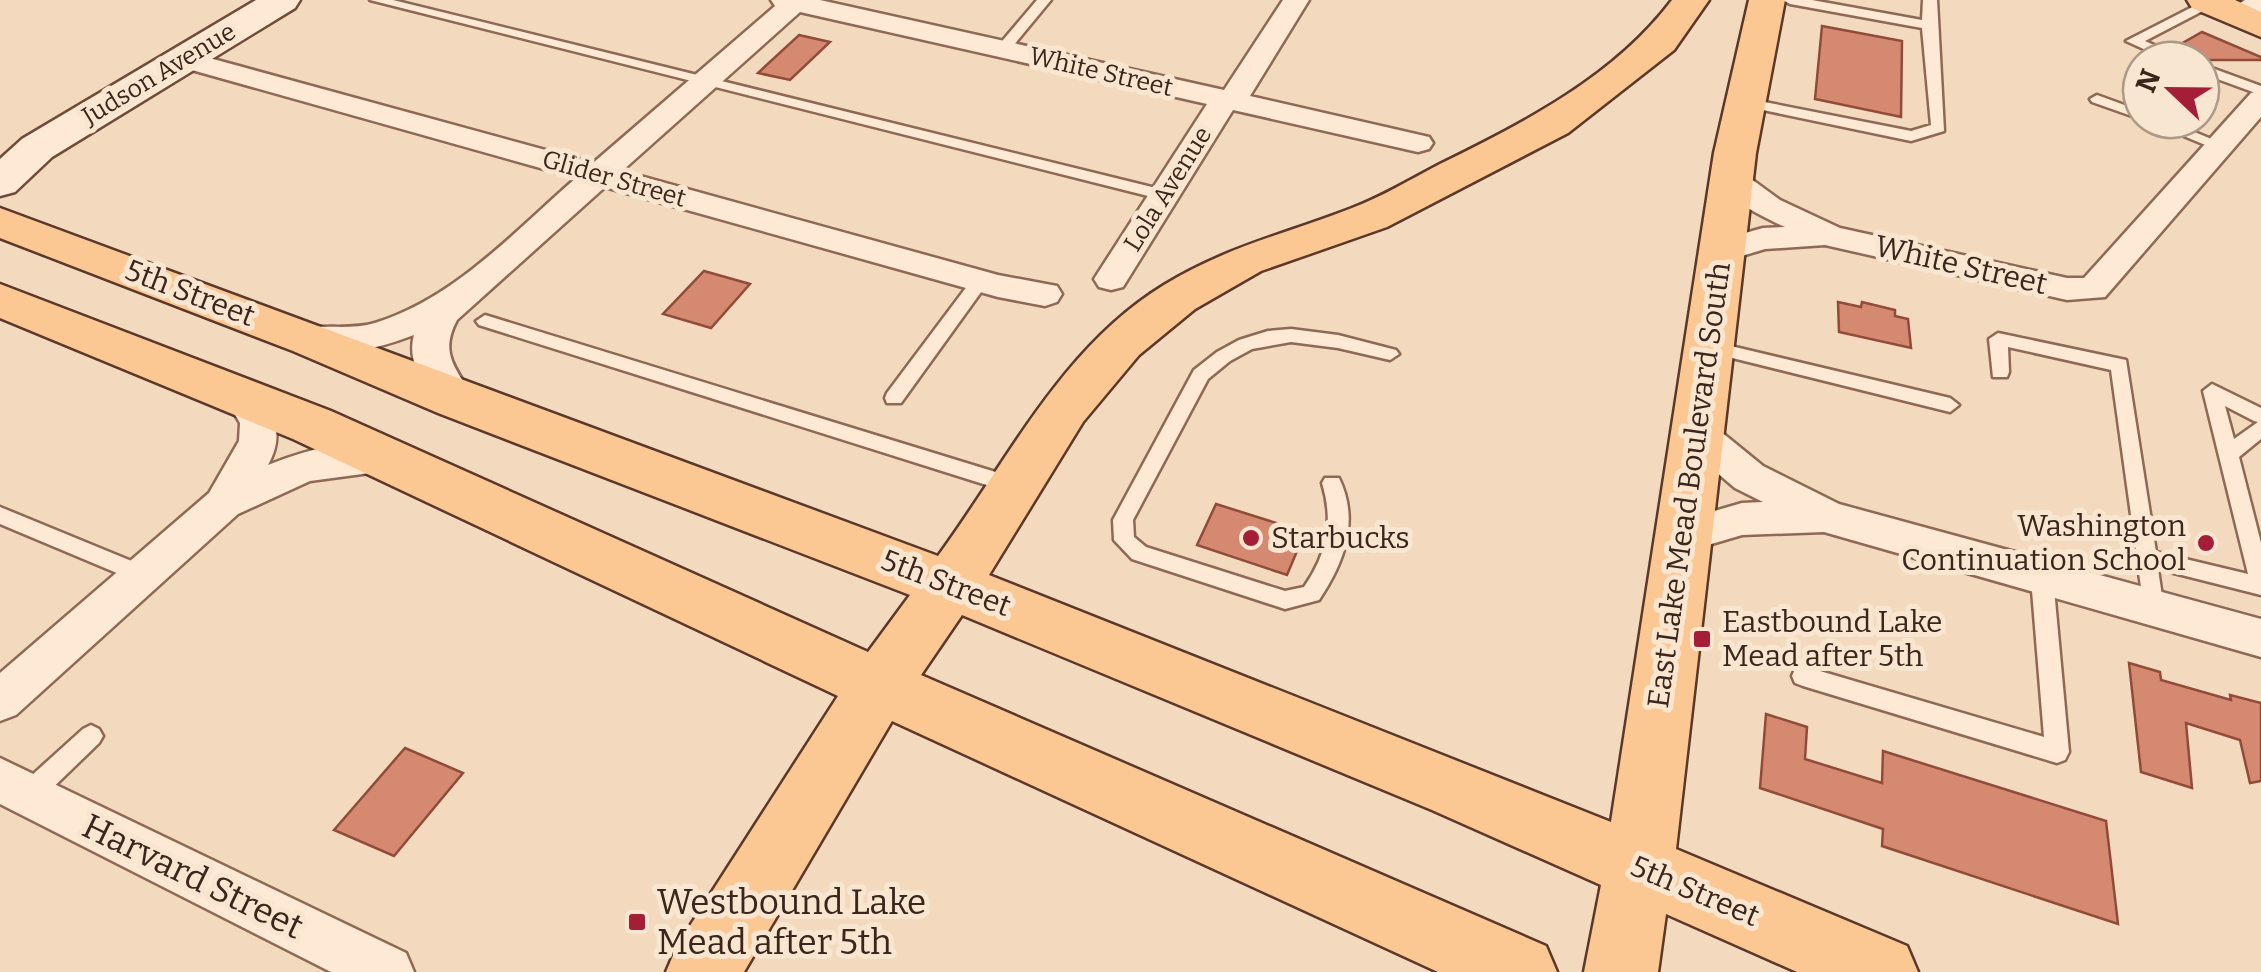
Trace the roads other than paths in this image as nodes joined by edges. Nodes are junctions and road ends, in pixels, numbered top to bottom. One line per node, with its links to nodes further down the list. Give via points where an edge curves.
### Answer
1 (282, 0): 15 (street, Judson Avenue)
2 (377, 0): 17 (lane)
3 (1044, 0): 14 (lane)
4 (1296, 0): 21 (street, Lola Avenue)
5 (1691, 0): 55 (main road, via 1660,42 1554,124 1413,198 1245,260 1178,298 1121,343 1065,408)
6 (1767, 0): 22 (main road, East Lake Mead Boulevard South)
7 (1790, 0): 10 (lane)
8 (1930, 0): 12 (lane)
9 (792, 1): 14 (street, White Street); 17 (street)
10 (1852, 6): 12 (lane)
11 (2235, 9): 13 (lane)
12 (1929, 24): 22 (lane, via 1939,128 1911,136)
13 (2135, 40)
14 (1003, 50): 21 (street, White Street)
15 (184, 59): 27 (street, Judson Avenue); 28 (street, Glider Street)
16 (2221, 76): 18 (lane)
17 (707, 80): 28 (street); 31 (lane)
18 (2261, 91)
19 (2098, 98): 23 (lane)
20 (2261, 99): 26 (street)
21 (1228, 100): 25 (street, White Street); 31 (street, Lola Avenue)
22 (1744, 102): 29 (main road, East Lake Mead Boulevard South)
23 (2121, 108)
24 (2204, 140): 26 (lane)
25 (1418, 144)
26 (2220, 146): 33 (street, White Street, via 2092,289)
27 (18, 155): 30 (street, Judson Avenue)
28 (598, 175): 36 (street, Glider Street); 38 (street)
29 (1732, 180): 33 (street, White Street); 34 (main road, East Lake Mead Boulevard South)
30 (0, 183)
31 (1164, 195): 35 (street, Lola Avenue)
32 (8, 219): 41 (main road, 5th Street)
33 (1830, 236): 34 (street, White Street, via 1763,239)
34 (1722, 250): 42 (main road, East Lake Mead Boulevard South)
35 (1111, 278)
36 (980, 281): 37 (street, Glider Street); 46 (lane)
37 (1046, 294)
38 (456, 299): 41 (street, via 381,336 349,342); 47 (street, via 428,347 432,367)
39 (0, 300): 45 (main road)
40 (486, 321): 55 (lane)
41 (310, 338): 47 (main road, 5th Street)
42 (1708, 346): 48 (lane); 51 (main road, East Lake Mead Boulevard South)
43 (1390, 354): 54 (lane, via 1296,334 1271,335 1220,356 1200,375 1123,520 1124,540 1140,553 1284,600 1311,594 1327,572 1339,534 1342,509)
44 (2000, 372): 60 (lane, via 1998,340 2120,365)
45 (244, 398): 53 (main road); 56 (street, via 258,424 258,441)
46 (894, 398)
47 (456, 400): 63 (main road, 5th Street)
48 (1950, 405)
49 (2261, 416): 52 (lane, via 2212,391)
50 (2261, 428): 52 (lane)
51 (1695, 432): 58 (street, via 1749,477); 59 (main road, East Lake Mead Boulevard South)
52 (2228, 455): 64 (lane)
53 (386, 460): 56 (street, via 308,464); 68 (main road)
54 (1332, 483)
55 (1016, 487): 63 (main road)
56 (223, 504): 61 (street)
57 (0, 516): 61 (lane)
58 (1828, 517): 59 (street, via 1742,519); 62 (street)
59 (1681, 537): 72 (main road, East Lake Mead Boulevard South)
60 (2146, 558): 64 (lane); 65 (lane)
61 (143, 575): 69 (street)
62 (2042, 578): 65 (street); 67 (lane, via 2058,752)
63 (950, 585): 68 (main road); 72 (main road, 5th Street)
64 (2261, 585)
65 (2154, 610): 66 (street)
66 (2261, 638)
67 (1803, 676)
68 (878, 686): 74 (main road); 75 (main road)
69 (0, 702)
70 (91, 736): 71 (lane)
71 (14, 787): 73 (street, Harvard Street)
72 (1639, 867): 76 (main road, East Lake Mead Boulevard South); 77 (main road, 5th Street)
73 (387, 972)
74 (703, 972)
75 (1520, 972)
76 (1620, 972)
77 (1882, 972)

